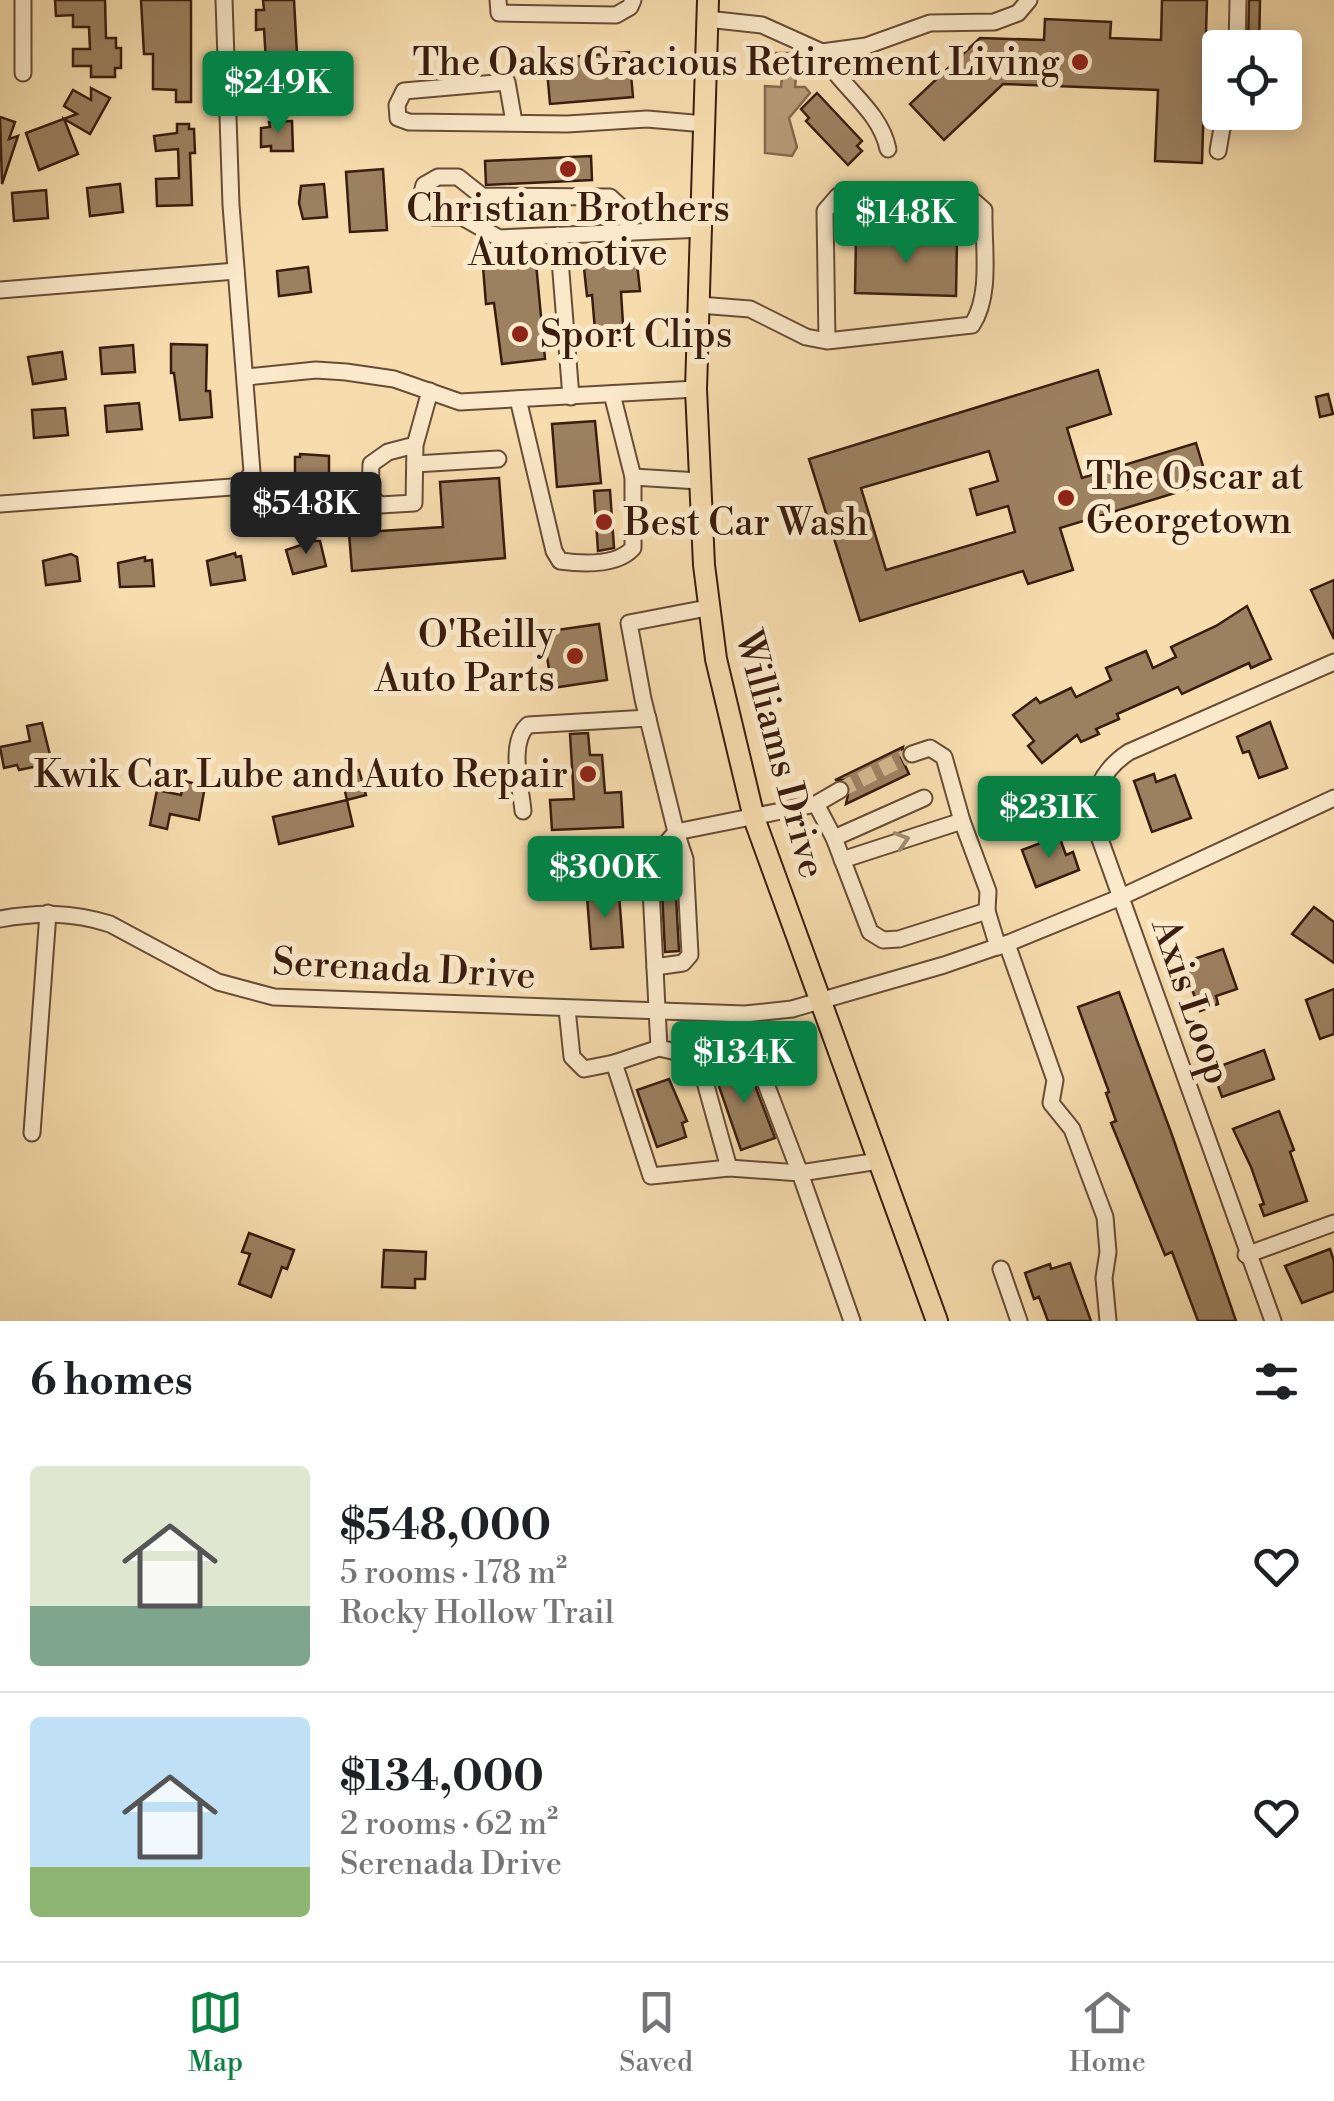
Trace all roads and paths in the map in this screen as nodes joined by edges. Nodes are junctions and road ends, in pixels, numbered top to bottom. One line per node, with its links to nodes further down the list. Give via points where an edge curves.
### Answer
1 (23, 0): 10 (street)
2 (224, 0): 19 (street)
3 (498, 0): 4 (street, via 499,13 616,16)
4 (633, 0)
5 (1028, 0): 9 (street, via 1018,13 994,22 930,24 866,46)
6 (1238, 0): 8 (street)
7 (708, 10): 9 (street); 12 (main road, Williams Drive)
8 (1237, 30)
9 (822, 52): 14 (street, via 883,127)
10 (23, 73)
11 (514, 122): 11 (street, via 408,122 398,118 397,105 404,90 508,82); 12 (street)
12 (705, 124): 16 (main road, Williams Drive)
13 (1222, 130): 15 (street)
14 (888, 149)
15 (1218, 151)
16 (703, 229): 17 (street); 21 (main road, Williams Drive)
17 (629, 232): 18 (street); 18 (street, via 623,208 610,197 482,196 458,178 438,177 421,193 422,206 434,217 462,217 499,238)
18 (558, 235): 27 (street)
19 (236, 272): 20 (street); 23 (street)
20 (0, 290)
21 (700, 305): 22 (street, via 750,309); 24 (main road, Williams Drive)
22 (827, 341): 22 (street, via 972,325 983,293 984,210 958,198 838,196 825,212)
23 (247, 376): 25 (street, via 346,372); 34 (street, via 254,466 246,482)
24 (696, 389): 26 (street); 33 (main road, Williams Drive)
25 (430, 391): 28 (street, via 460,402); 29 (street)
26 (612, 394): 27 (street); 32 (street)
27 (572, 397): 28 (street)
28 (518, 399): 32 (street, via 560,561 614,560 630,552)
29 (415, 445): 31 (street); 31 (street, via 371,464 370,496 380,505 414,503)
30 (498, 458): 31 (street)
31 (415, 464)
32 (633, 477): 33 (street)
33 (698, 481): 35 (main road, Williams Drive)
34 (0, 504)
35 (707, 608): 37 (street, via 628,623); 44 (main road, Williams Drive)
36 (1334, 662): 49 (street, Axis Loop, via 1129,752 1111,767 1096,791 1094,818)
37 (648, 718): 43 (street, via 528,725 518,742); 46 (street)
38 (912, 754): 45 (street, via 930,748 944,757)
39 (840, 790): 42 (street)
40 (924, 798): 47 (street)
41 (1334, 798): 49 (street, Serenada Drive)
42 (816, 804): 44 (street); 47 (street)
43 (523, 811)
44 (754, 818): 46 (street); 55 (main road, Williams Drive)
45 (962, 821): 48 (street, one-way to 45); 50 (street, via 988,891)
46 (676, 832): 54 (street, via 650,869); 54 (street, via 685,859 692,948 682,963)
47 (834, 838): 48 (street)
48 (842, 860): 50 (street, via 870,932 883,940)
49 (1120, 897): 53 (street, Serenada Drive); 66 (street, Axis Loop)
50 (987, 911): 53 (street)
51 (48, 913): 52 (street, Serenada Drive); 56 (street, Serenada Drive, via 110,924 245,992); 61 (street)
52 (0, 919)
53 (1003, 945): 55 (street, Serenada Drive); 71 (street, via 1054,1080 1051,1104 1072,1129 1106,1217)
54 (656, 967): 57 (street)
55 (822, 1000): 57 (street, Serenada Drive, via 762,1013); 62 (main road, Williams Drive)
56 (567, 1008): 57 (street, Serenada Drive); 60 (street, via 572,1057 584,1069)
57 (658, 1010): 58 (street)
58 (659, 1048): 59 (street); 60 (street)
59 (698, 1057): 63 (street); 64 (street, via 754,1050)
60 (614, 1064): 63 (street, via 651,1176)
61 (32, 1133)
62 (880, 1160): 64 (street); 69 (main road, Williams Drive)
63 (729, 1168): 64 (street)
64 (800, 1173): 68 (street)
65 (1334, 1223): 66 (street)
66 (1246, 1255): 72 (street, Axis Loop)
67 (1001, 1269): 70 (street)
68 (852, 1321)
69 (937, 1321)
70 (1019, 1321)
71 (1108, 1321)
72 (1272, 1321)

